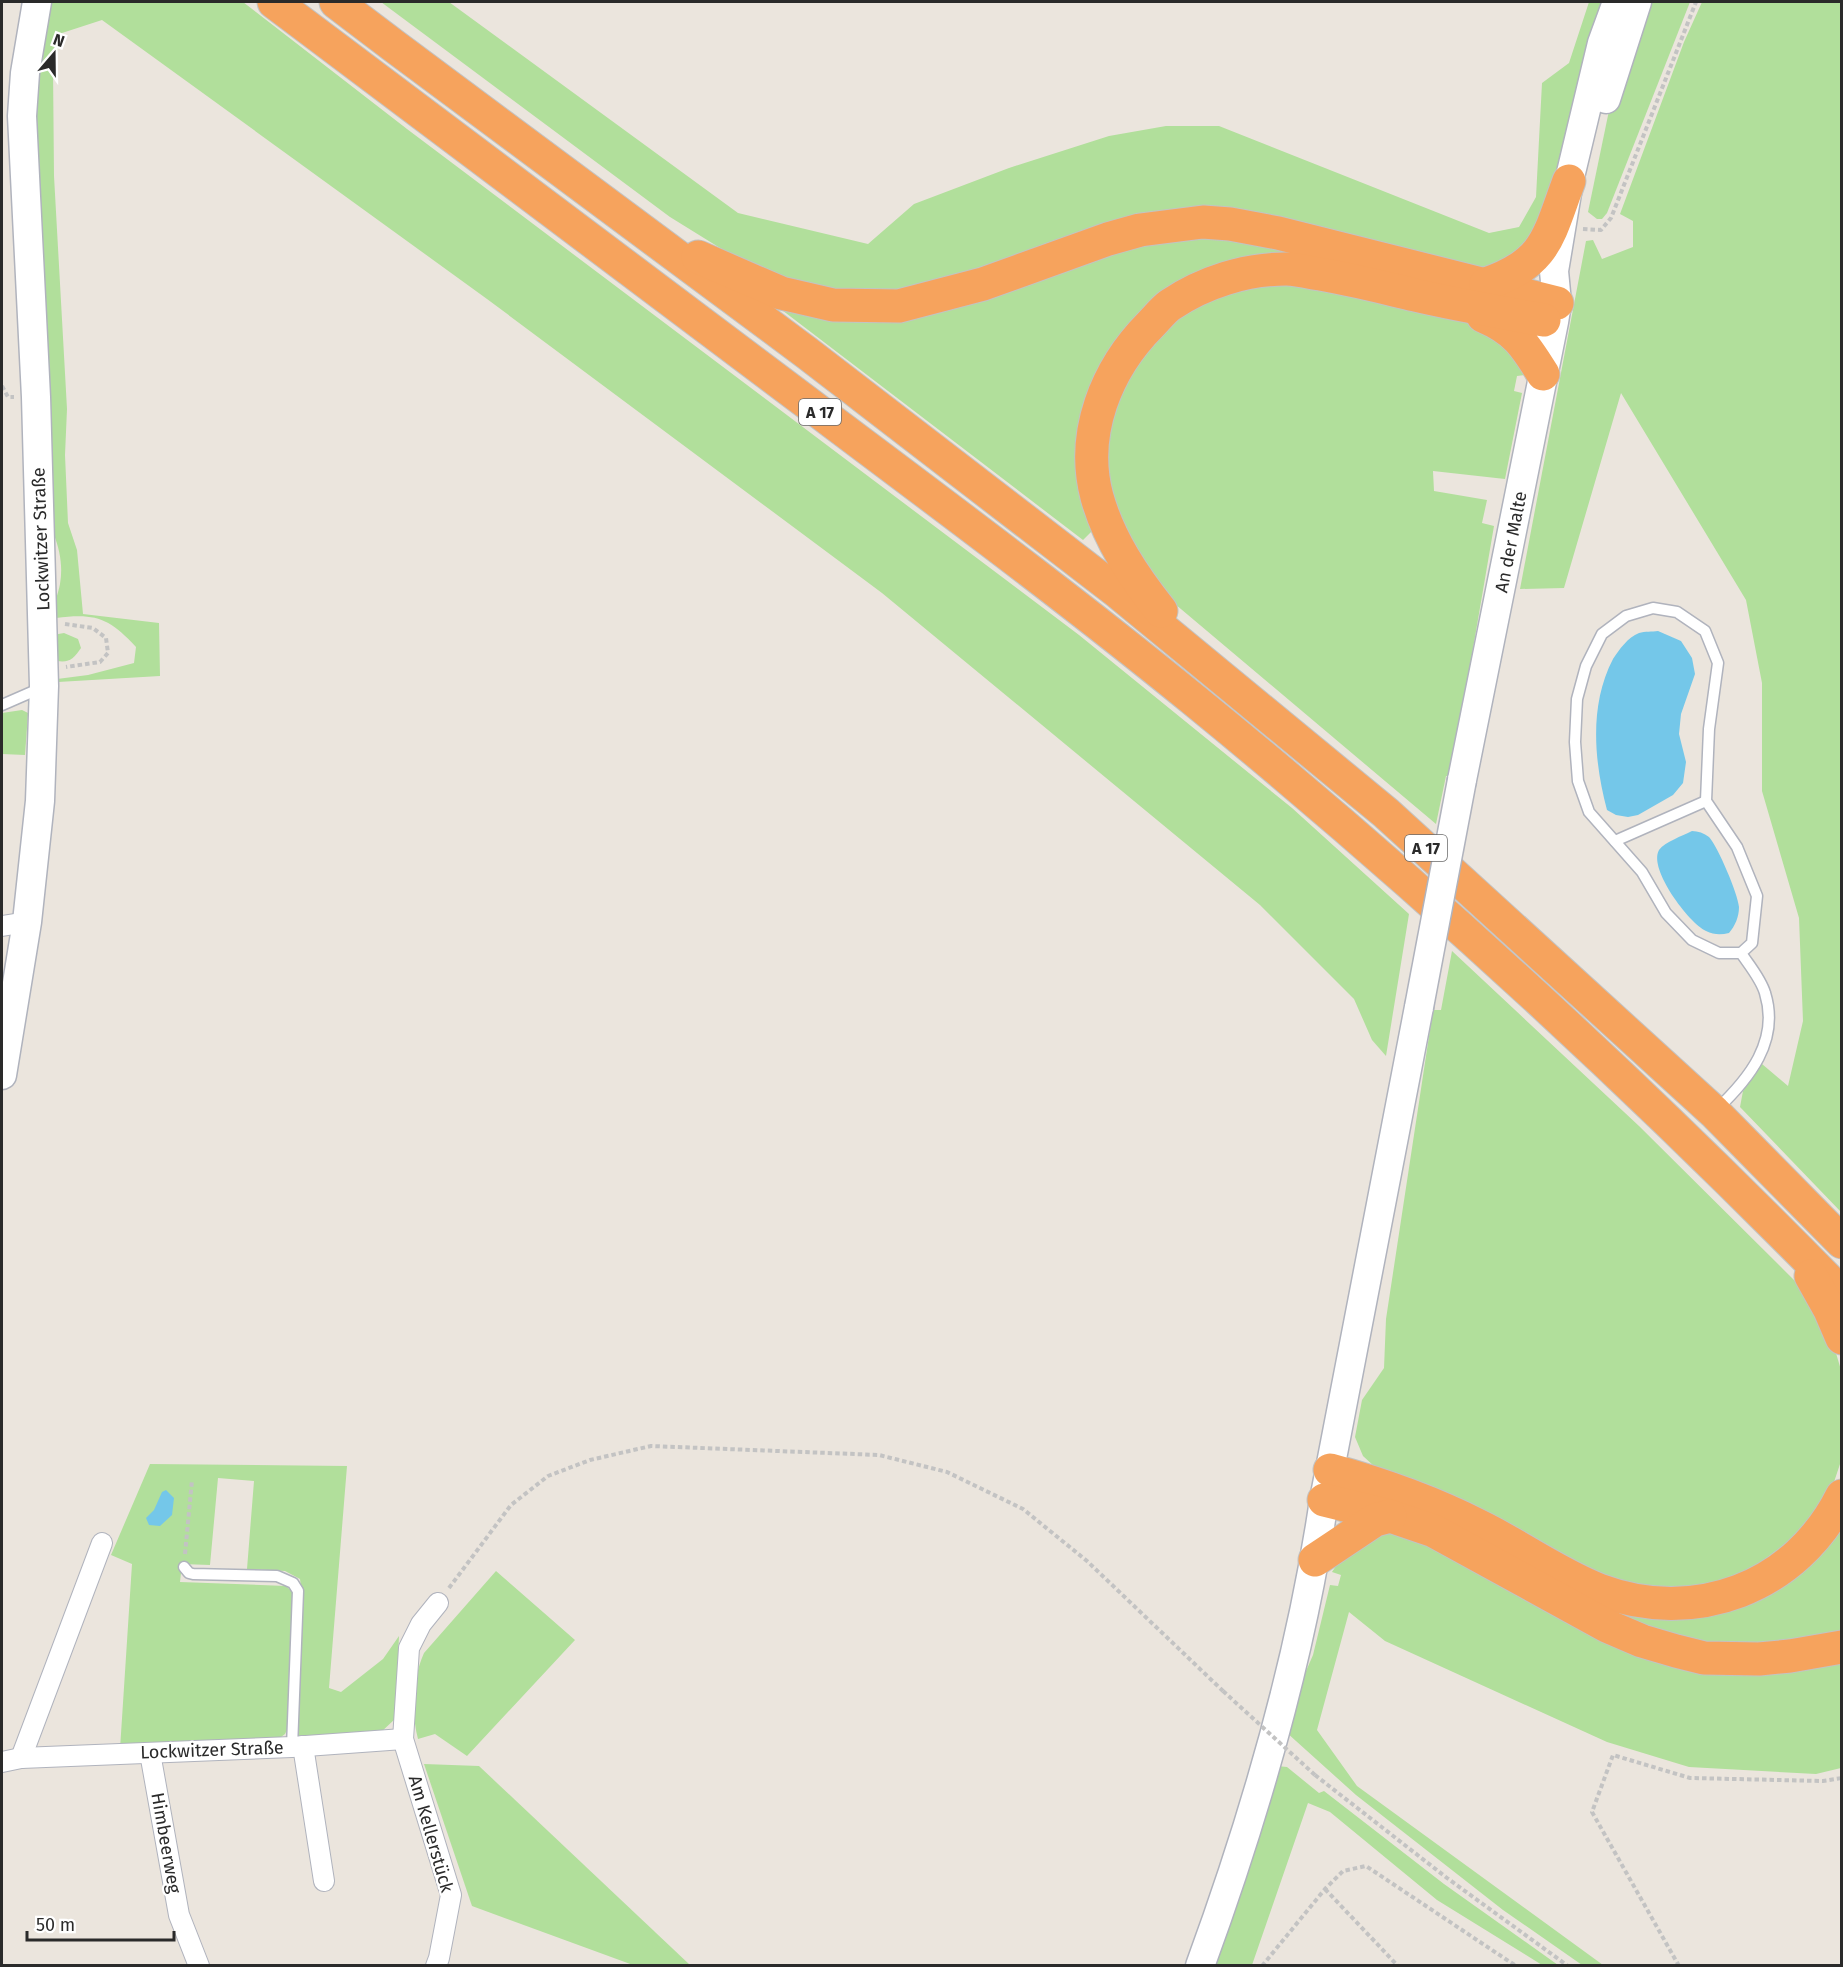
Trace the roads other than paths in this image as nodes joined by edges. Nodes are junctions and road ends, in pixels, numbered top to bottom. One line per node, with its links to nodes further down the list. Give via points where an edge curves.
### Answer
1 (37, 2): 13 (main road, Lockwitzer Straße, via 22,116)
2 (274, 2): 22 (highway, A 17, via 1064,596 1195,700 1485,950 1667,1120)
3 (336, 2): 7 (highway, A 17)
4 (1617, 2): 6 (main road, An der Malte, via 1602,43)
5 (1636, 2): 10 (main road, An der Malte, via 1600,119 1572,275)
6 (1569, 181): 8 (highway, via 1534,259 1507,277); 10 (main road, An der Malte, via 1554,271)
7 (645, 234): 8 (highway, via 781,293 834,305 908,304 983,284 1140,230 1203,222 1278,232); 12 (highway, A 17, via 826,368)
8 (1486, 284): 10 (highway)
9 (1457, 305): 10 (highway); 11 (highway, via 1514,333); 12 (highway, via 1338,276 1287,269 1260,271 1237,274 1170,305 1141,334 1116,369 1097,417 1093,469 1097,496 1135,578)
10 (1555, 313): 11 (main road, An der Malte)
11 (1543, 374): 25 (main road, An der Malte, bridge)
12 (1193, 653): 20 (highway, A 17, via 1386,813)
13 (44, 678): 14 (lane); 17 (main road, Lockwitzer Straße, via 40,801)
14 (2, 705)
15 (1706, 801): 16 (lane); 16 (lane, via 1709,729 1718,663 1705,631 1677,612 1653,608 1626,615 1602,634 1586,666 1577,699 1578,781 1589,812); 18 (lane, via 1737,847 1757,896 1752,943)
16 (1615, 841): 18 (lane, via 1642,872 1666,913 1692,940 1719,953)
17 (14, 924): 19 (main road, Lockwitzer Straße)
18 (1742, 953): 20 (lane, via 1765,991 1770,1016 1767,1041 1739,1089)
19 (2, 1075)
20 (1714, 1112): 21 (highway, A 17)
21 (1842, 1242)
22 (1796, 1248): 23 (highway, A 17); 24 (highway)
23 (1842, 1294)
24 (1842, 1338)
25 (1327, 1485): 26 (highway, via 1433,1504 1550,1567 1600,1590 1644,1602 1689,1602 1737,1592 1760,1582 1809,1545); 27 (highway); 29 (main road, An der Malte)
26 (1842, 1496)
27 (1390, 1516): 29 (highway, via 1375,1520); 32 (highway, via 1434,1531 1607,1626 1676,1651 1704,1658 1759,1659)
28 (102, 1543): 36 (street)
29 (1315, 1560): 41 (main road, An der Malte, via 1292,1670 1231,1882)
30 (184, 1567): 34 (lane, via 193,1574 277,1576 293,1583 298,1591)
31 (438, 1604): 33 (street, via 420,1624 409,1648)
32 (1842, 1647)
33 (403, 1739): 34 (street, Lockwitzer Straße); 40 (street, Am Kellerstück, via 451,1894)
34 (297, 1747): 35 (street, Lockwitzer Straße); 38 (street)
35 (150, 1753): 36 (street, Lockwitzer Straße); 39 (street, Himbeerweg, via 179,1915)
36 (21, 1758): 37 (street, Lockwitzer Straße)
37 (2, 1762)
38 (324, 1881)
39 (199, 1965)
40 (436, 1965)
41 (1200, 1965)

